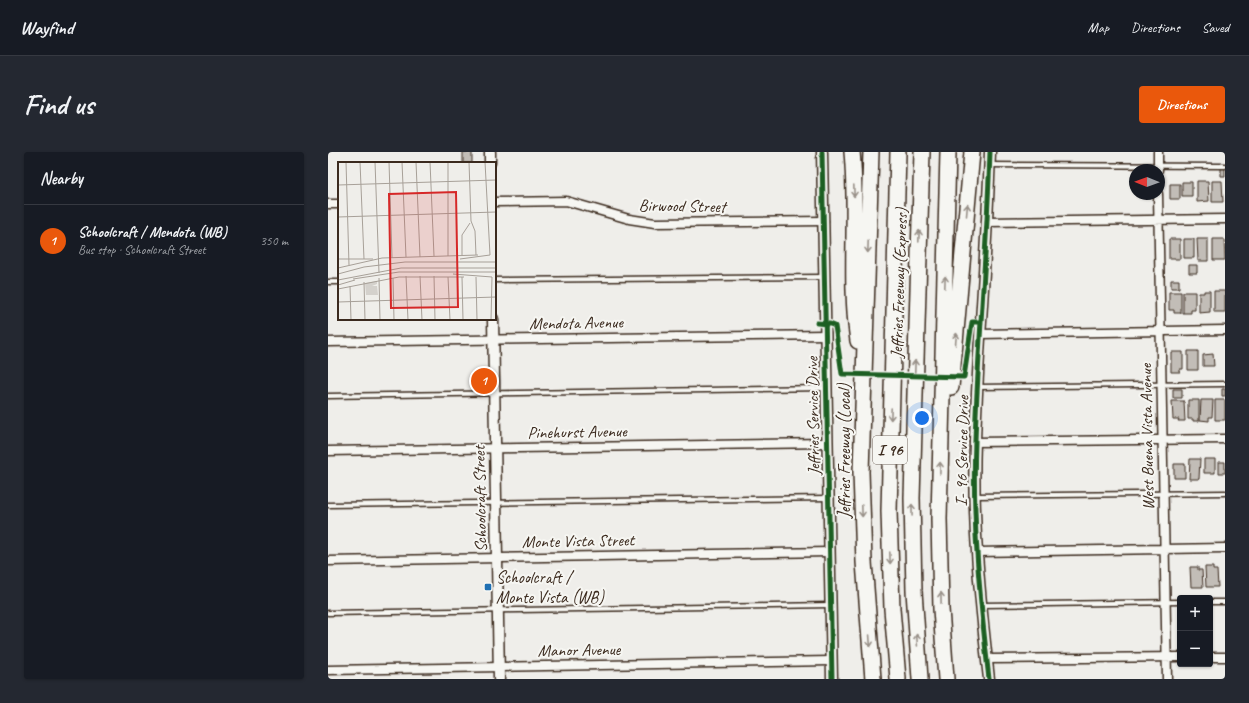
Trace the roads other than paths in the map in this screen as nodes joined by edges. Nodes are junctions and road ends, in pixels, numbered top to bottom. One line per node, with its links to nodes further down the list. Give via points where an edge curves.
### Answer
1 (822, 152): 19 (street, Jeffries Service Drive)
2 (852, 152): 30 (highway, one-way to 30, via 855,316)
3 (871, 152): 30 (highway, Jeffries Freeway (Local) / I 96, one-way to 30)
4 (898, 152): 75 (highway, Jeffries Freeway (Express) / I 96, one-way to 75, via 889,511 892,609)
5 (922, 152): 76 (highway, Jeffries Freeway (Express) / I 96, one-way to 5, via 914,591 912,498)
6 (948, 152): 41 (highway, one-way to 6)
7 (972, 152): 41 (highway, one-way to 7, via 949,402)
8 (990, 152): 11 (street, I- 96 Service Drive)
9 (1158, 152): 10 (street)
10 (1158, 164)
11 (990, 165): 12 (lane); 20 (street, I- 96 Service Drive)
12 (1129, 165)
13 (1225, 166): 14 (lane)
14 (1165, 168)
15 (1158, 200): 18 (street, West Buena Vista Avenue)
16 (496, 202): 19 (street, Birwood Street, via 566,201 629,219 655,223)
17 (1225, 219): 18 (street)
18 (1158, 220): 20 (street); 25 (street, West Buena Vista Avenue)
19 (824, 221): 21 (street, Jeffries Service Drive)
20 (988, 222): 26 (street, I- 96 Service Drive)
21 (824, 277): 22 (lane); 27 (street, Jeffries Service Drive)
22 (496, 280)
23 (493, 320): 28 (street, Schoolcraft Street)
24 (1225, 330): 25 (street)
25 (1160, 331): 26 (street); 31 (street, West Buena Vista Avenue)
26 (980, 334): 33 (street, I- 96 Service Drive)
27 (825, 335): 28 (street, Mendota Avenue); 34 (street, Jeffries Service Drive)
28 (493, 339): 29 (street, Mendota Avenue); 35 (street, Schoolcraft Street)
29 (328, 342)
30 (864, 380): 74 (highway, Jeffries Freeway (Local) / I 96, one-way to 74, via 861,472 864,562)
31 (1161, 384): 32 (lane); 33 (lane); 38 (street, West Buena Vista Avenue)
32 (1225, 384)
33 (977, 387): 39 (street, I- 96 Service Drive)
34 (826, 388): 35 (lane); 40 (street, Jeffries Service Drive)
35 (494, 393): 36 (lane); 42 (street, Schoolcraft Street)
36 (328, 396)
37 (1225, 439): 38 (street)
38 (1162, 440): 39 (street); 45 (street, West Buena Vista Avenue)
39 (974, 442): 46 (street, I- 96 Service Drive)
40 (827, 443): 42 (street, Pinehurst Avenue); 47 (street, Jeffries Service Drive)
41 (940, 447): 77 (highway, one-way to 41, via 941,609)
42 (495, 448): 43 (street, Pinehurst Avenue); 48 (street, Schoolcraft Street)
43 (328, 451)
44 (1225, 493): 45 (lane)
45 (1163, 494): 46 (lane); 50 (street, West Buena Vista Avenue)
46 (974, 496): 53 (street, I- 96 Service Drive)
47 (828, 498): 48 (lane); 52 (street, Jeffries Service Drive)
48 (496, 502): 49 (lane); 54 (street, Schoolcraft Street)
49 (328, 505)
50 (1164, 548): 51 (street); 53 (street); 59 (street, West Buena Vista Avenue)
51 (1225, 548)
52 (829, 552): 54 (street, Monte Vista Street); 60 (street, Jeffries Service Drive)
53 (977, 552): 61 (street, I- 96 Service Drive)
54 (497, 558): 55 (street, Monte Vista Street); 62 (street, Schoolcraft Street)
55 (328, 561)
56 (1177, 602): 59 (lane)
57 (1213, 602): 58 (lane)
58 (1225, 602)
59 (1165, 603): 61 (lane); 64 (street, West Buena Vista Avenue)
60 (830, 605): 62 (lane); 69 (street, Jeffries Service Drive)
61 (981, 605): 68 (street, I- 96 Service Drive)
62 (498, 611): 63 (lane); 70 (street, Schoolcraft Street)
63 (328, 613)
64 (1166, 657): 65 (street); 68 (street); 79 (street, West Buena Vista Avenue)
65 (1177, 657)
66 (1213, 657): 67 (street)
67 (1225, 657)
68 (987, 659): 78 (street, I- 96 Service Drive)
69 (831, 661): 70 (street, Manor Avenue); 73 (street, Jeffries Service Drive)
70 (499, 667): 71 (street, Manor Avenue); 72 (street, Schoolcraft Street)
71 (328, 670)
72 (499, 679)
73 (832, 679)
74 (873, 679)
75 (898, 679)
76 (920, 679)
77 (946, 679)
78 (989, 679)
79 (1166, 679)

